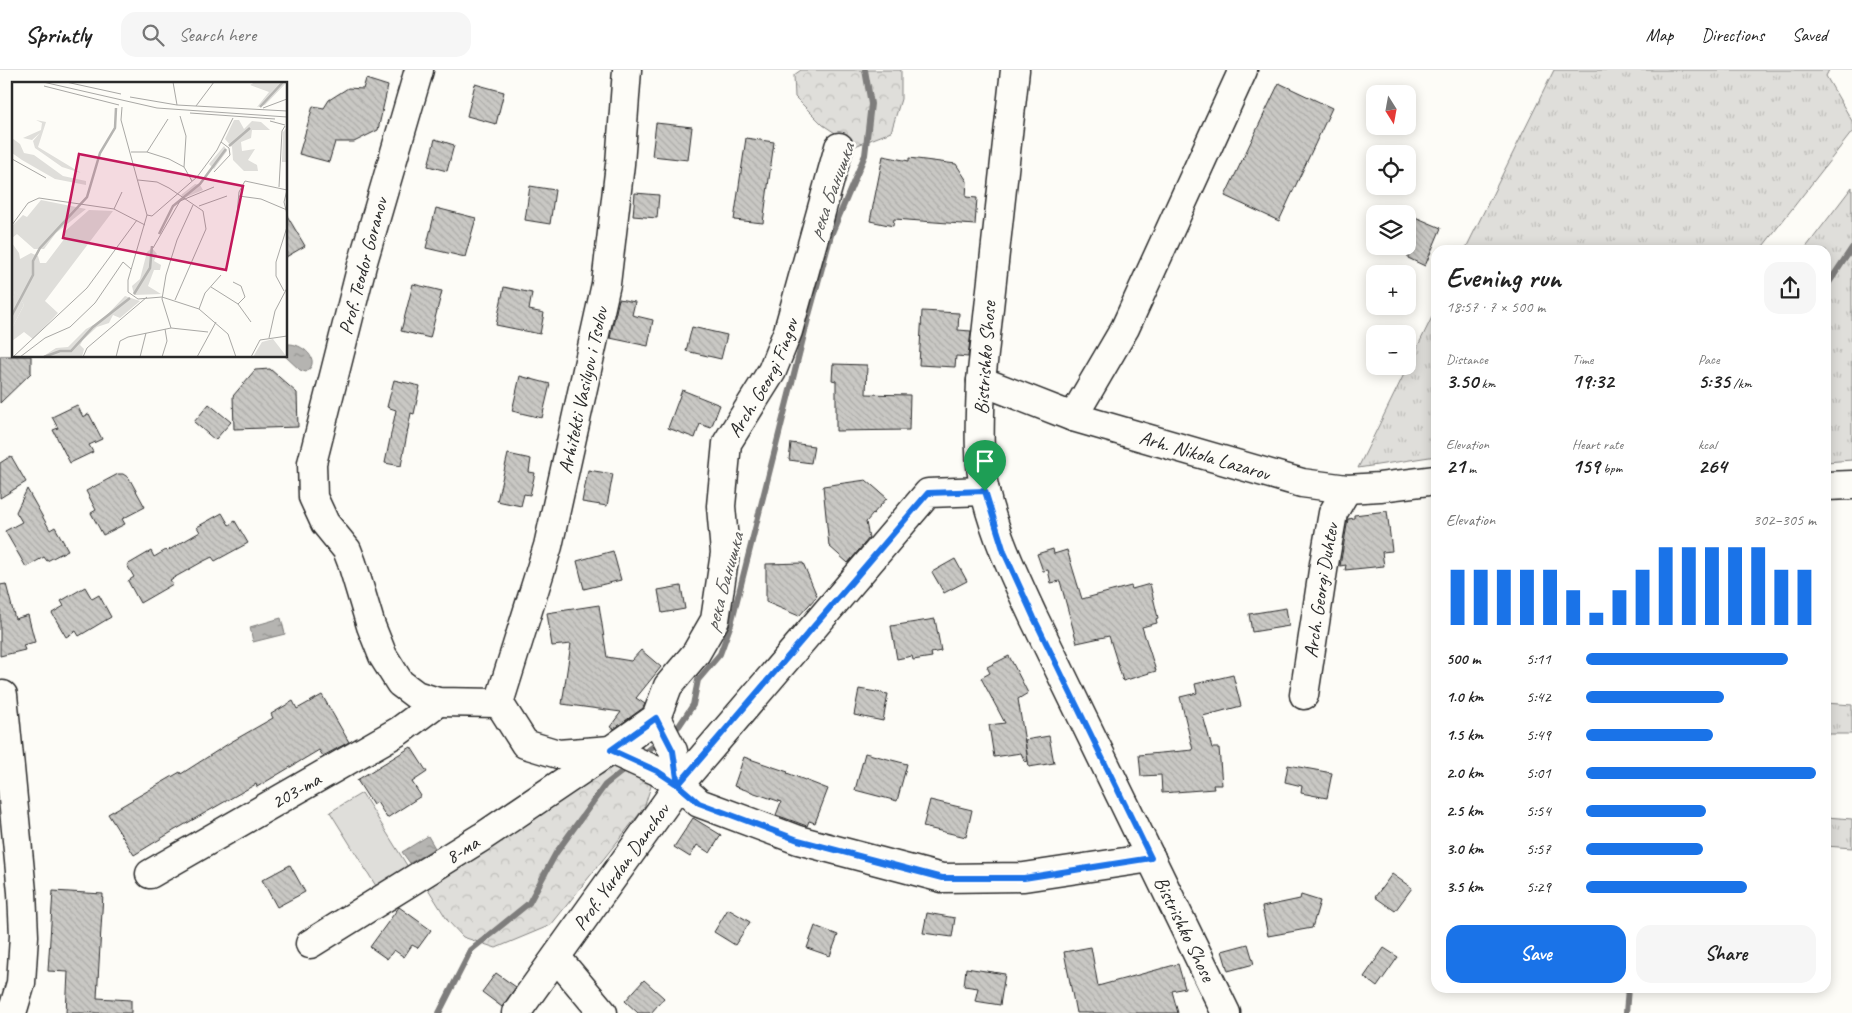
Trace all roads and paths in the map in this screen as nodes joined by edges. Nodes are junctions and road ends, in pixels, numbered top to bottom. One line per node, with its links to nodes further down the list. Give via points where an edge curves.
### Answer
1 (419, 70): 15 (street, Prof. Teodor Goranov, via 362,265 312,463 313,497 325,523 347,550 382,656 400,683 416,695)
2 (627, 70): 16 (street, Arhitekti Vasilyov i Tsolov, via 606,284 548,546)
3 (1015, 70): 6 (street, Bistrishko Shose)
4 (1243, 70): 7 (street, via 1125,328)
5 (840, 147): 17 (street, Arch. Georgi Fingov, via 788,331 772,371 727,443 721,506 726,553 714,620 696,653 668,686)
6 (981, 381): 7 (street, Arh. Nikola Lazarov); 12 (street, Bistrishko Shose, via 981,460)
7 (1072, 417): 11 (street, Arh. Nikola Lazarov, via 1302,483)
8 (1431, 481): 11 (street, Arh. Nikola Lazarov)
9 (1852, 485): 10 (street)
10 (1831, 486)
11 (1347, 489): 14 (street, Arch. Georgi Duhtev, via 1333,513)
12 (985, 491): 19 (street, Prof. Yurdan Danchov, via 928,493); 20 (street, Bistrishko Shose, via 1004,552)
13 (3, 695): 22 (street)
14 (1304, 695)
15 (438, 702): 16 (street, Prof. Teodor Goranov); 21 (street, 203-та, via 399,731)
16 (499, 703): 18 (street, via 525,744 558,754)
17 (656, 718): 18 (street); 19 (street)
18 (611, 750): 19 (street); 23 (street, 8-ма, via 482,838)
19 (669, 769): 20 (street, via 699,803 798,840 942,878 1024,878); 24 (street, Prof. Yurdan Danchov)
20 (1151, 858): 28 (street, Bistrishko Shose)
21 (150, 874)
22 (11, 893): 25 (street, via 24,936 20,984)
23 (310, 944)
24 (557, 958): 26 (street, Prof. Yurdan Danchov); 27 (street)
25 (12, 1013)
26 (516, 1013)
27 (603, 1013)
28 (1226, 1013)

